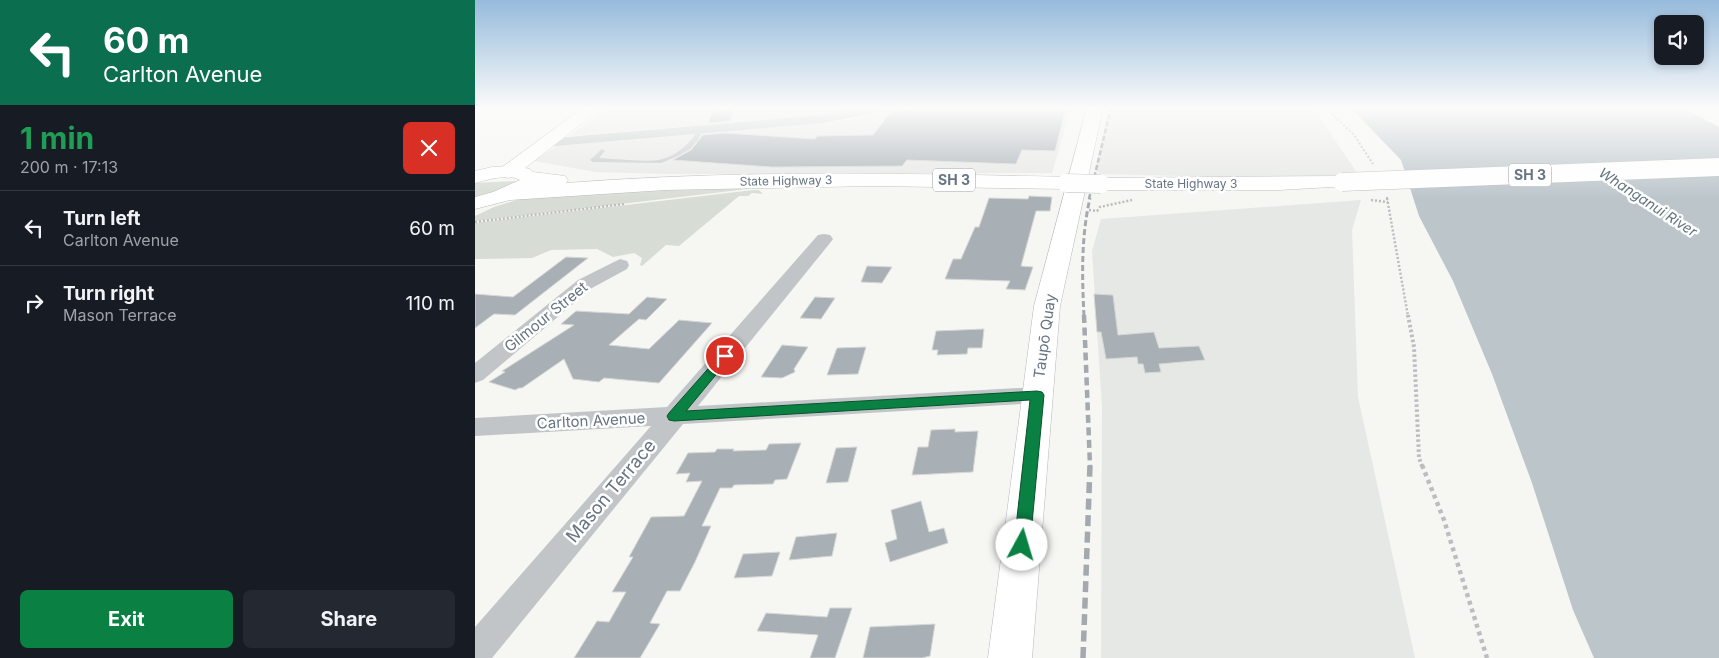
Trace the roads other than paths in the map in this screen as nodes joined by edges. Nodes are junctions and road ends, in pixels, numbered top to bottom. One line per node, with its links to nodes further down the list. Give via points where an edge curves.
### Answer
1 (550, 139): 5 (main road)
2 (593, 139): 5 (street)
3 (697, 139): 6 (lane, via 667,160 659,162 593,160)
4 (1088, 139): 17 (main road, Taupō Quay, via 1047,306)
5 (544, 143): 8 (main road)
6 (602, 150)
7 (1719, 167): 11 (main road, State Highway 3 / SH 3, bridge, via 1279,184 915,179)
8 (508, 172): 9 (main road, SH 3); 10 (main road, SH 3, via 523,173)
9 (475, 177)
10 (528, 177): 11 (main road, State Highway 3 / SH 3); 12 (main road, SH 3, via 525,185)
11 (662, 183): 12 (main road, State Highway 3 / SH 3)
12 (509, 194): 13 (main road, SH 3)
13 (475, 202)
14 (824, 239): 18 (street, Mason Terrace)
15 (620, 265): 16 (street, Gilmour Street, via 585,284)
16 (475, 376)
17 (1037, 395): 18 (street, Carlton Avenue); 21 (main road, Taupō Quay)
18 (674, 416): 19 (street, Carlton Avenue); 20 (street, Mason Terrace)
19 (475, 427)
20 (475, 652)
21 (1010, 658)

